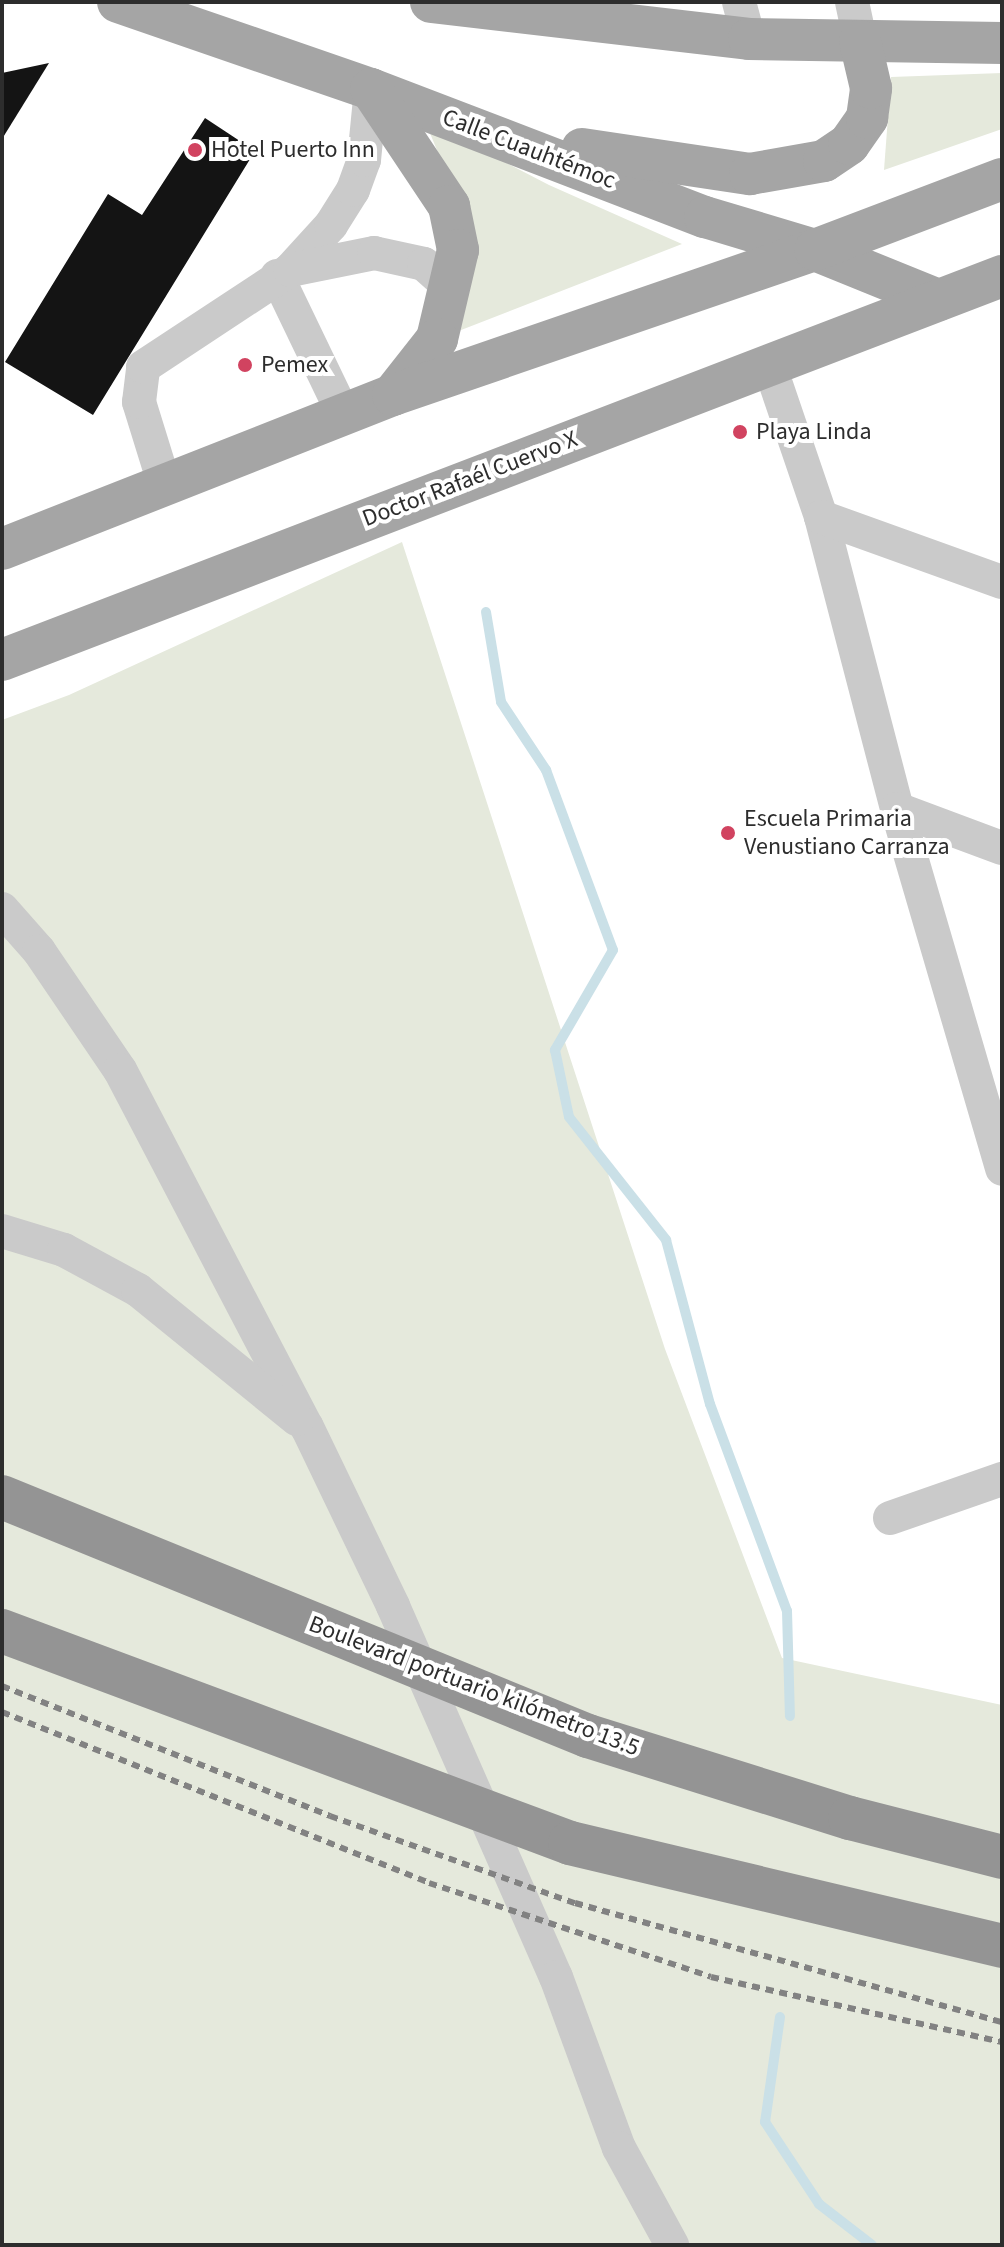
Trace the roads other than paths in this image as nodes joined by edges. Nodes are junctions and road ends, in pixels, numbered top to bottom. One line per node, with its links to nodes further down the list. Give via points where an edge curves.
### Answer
1 (118, 2): 7 (main road, Calle Cuauhtémoc)
2 (431, 2): 3 (main road)
3 (644, 16): 4 (main road)
4 (744, 21): 5 (main road)
5 (856, 22): 6 (main road); 8 (main road, via 871,88 867,118 849,144 824,161 750,174)
6 (1002, 43)
7 (371, 89): 8 (main road, Calle Cuauhtémoc); 11 (street, via 364,160 353,190 331,225); 13 (main road, via 449,206 458,250)
8 (487, 132): 10 (main road, Calle Cuauhtémoc, via 705,217)
9 (1002, 179): 10 (main road)
10 (815, 250): 14 (main road, Calle Cuauhtémoc); 16 (main road)
11 (284, 273): 13 (street, via 374,253 424,264); 17 (street); 18 (street, via 143,367 139,402)
12 (1002, 276): 14 (main road, Doctor Rafaél Cuervo X)
13 (452, 289): 16 (main road, via 437,339)
14 (938, 300): 15 (main road, Doctor Rafaél Cuervo X)
15 (769, 364): 19 (street); 22 (main road, Doctor Rafaél Cuervo X)
16 (393, 395): 17 (main road)
17 (344, 415): 18 (main road)
18 (165, 486): 20 (main road)
19 (821, 517): 21 (street); 23 (street)
20 (2, 549)
21 (1002, 582)
22 (2, 660)
23 (897, 809): 24 (street); 26 (street)
24 (1002, 848)
25 (2, 909): 29 (street, via 39,951 120,1070)
26 (991, 1109): 27 (street)
27 (1002, 1169)
28 (2, 1231): 29 (street, via 64,1250 138,1290)
29 (307, 1427): 36 (street, via 393,1606 556,1977 619,2148)
30 (1002, 1479): 32 (street)
31 (2, 1497): 34 (highway, Boulevard portuario kilómetro 13.5, via 588,1736 850,1818)
32 (890, 1518)
33 (2, 1631): 35 (highway, via 570,1843)
34 (1002, 1857)
35 (1002, 1946)
36 (672, 2245)

